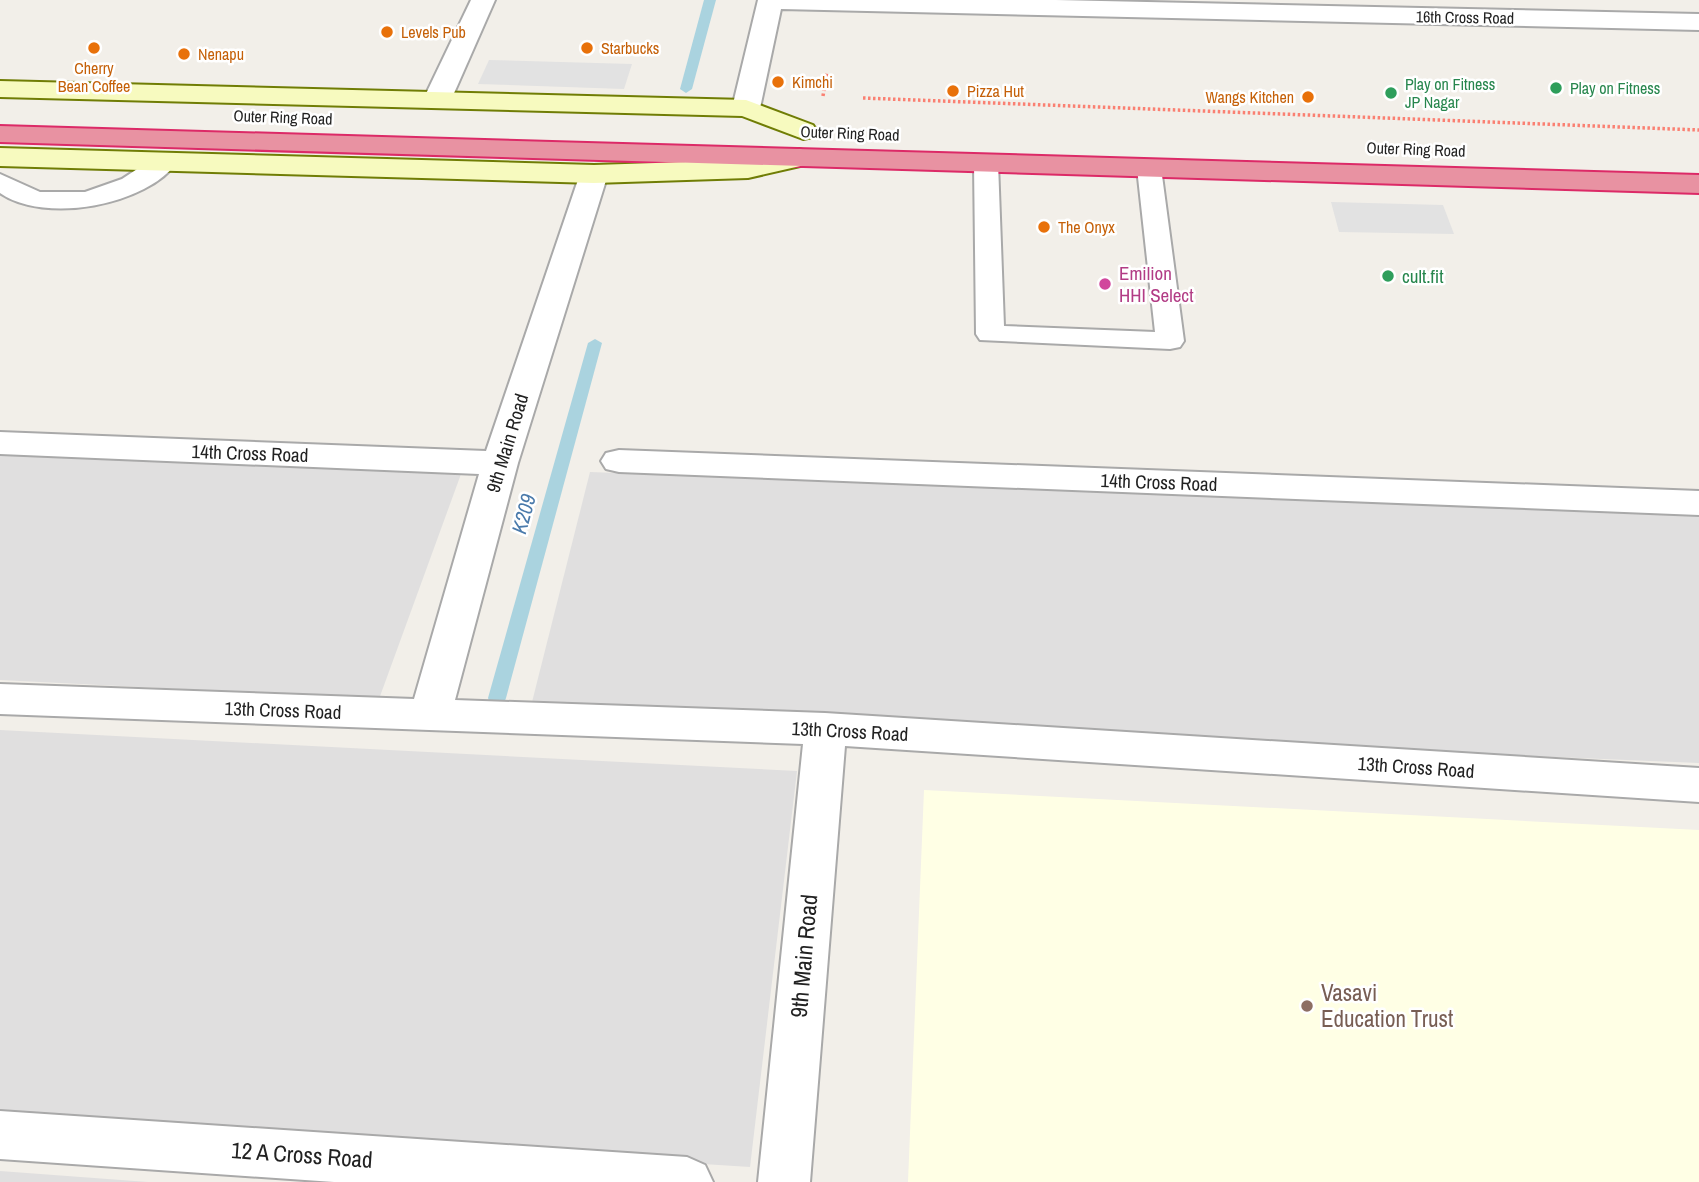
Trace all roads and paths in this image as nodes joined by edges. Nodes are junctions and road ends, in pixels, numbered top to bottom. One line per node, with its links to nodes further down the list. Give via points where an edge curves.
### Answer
1 (483, 0): 8 (street)
2 (770, 1): 3 (street, 16th Cross Road); 10 (street)
3 (1699, 22)
4 (827, 72): 6 (path)
5 (0, 89): 8 (main road)
6 (823, 97)
7 (863, 98): 11 (path)
8 (437, 100): 10 (main road)
9 (0, 108): 12 (highway, Outer Ring Road)
10 (746, 108): 12 (main road)
11 (1699, 130)
12 (811, 140): 13 (highway, Outer Ring Road); 15 (highway, Outer Ring Road); 17 (main road, Outer Ring Road, via 748,169)
13 (1, 158): 14 (main road, Outer Ring Road); 14 (lane, via 10,191 49,201 94,197 137,184)
14 (166, 161): 17 (main road, Outer Ring Road)
15 (986, 163): 16 (highway, Outer Ring Road); 16 (lane, via 990,334 1170,341)
16 (1149, 168): 18 (highway, Outer Ring Road)
17 (594, 174): 21 (street, 9th Main Road)
18 (1699, 184)
19 (0, 443): 21 (street, 14th Cross Road)
20 (619, 461): 22 (street, 14th Cross Road)
21 (500, 463): 24 (street, 9th Main Road)
22 (1699, 503)
23 (0, 699): 24 (street, 13th Cross Road)
24 (430, 715): 25 (street, 13th Cross Road)
25 (825, 729): 26 (street, 13th Cross Road); 29 (street, 9th Main Road)
26 (1699, 785)
27 (0, 1135): 28 (street, 12 A Cross Road)
28 (687, 1182)
29 (784, 1182)

